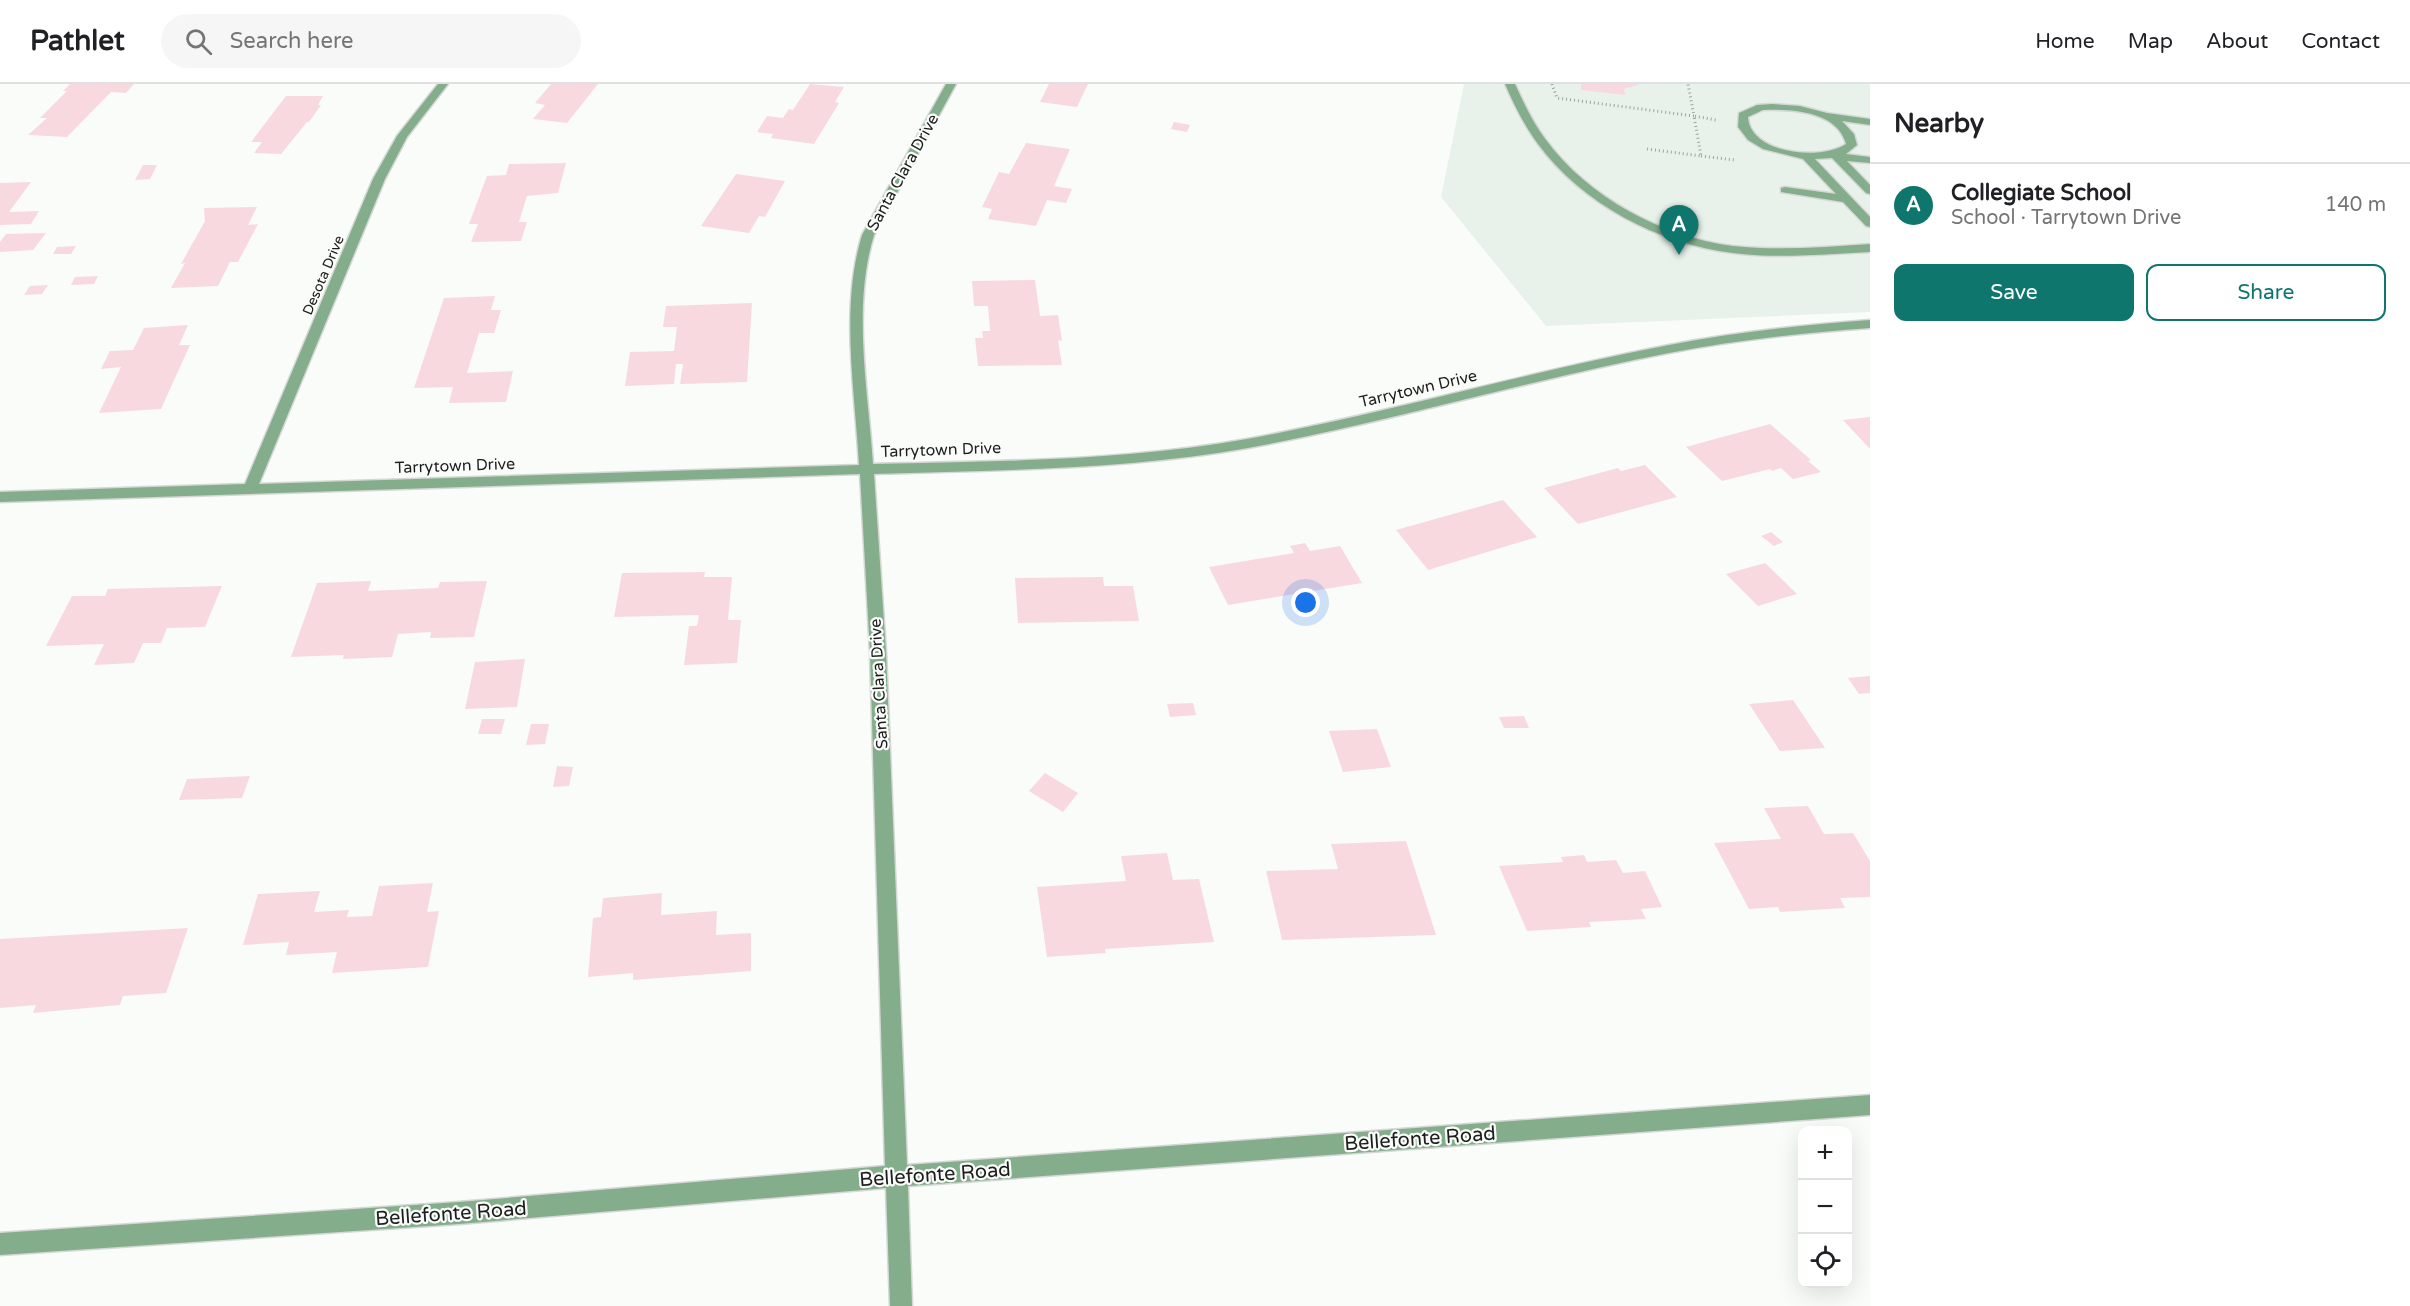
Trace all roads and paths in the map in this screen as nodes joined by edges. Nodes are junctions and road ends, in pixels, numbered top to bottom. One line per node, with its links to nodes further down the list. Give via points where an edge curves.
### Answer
1 (443, 84): 18 (street, Desota Drive, via 402,136 379,179)
2 (951, 84): 17 (street, Santa Clara Drive, via 868,235 861,258 856,308)
3 (1510, 84): 15 (street, via 1528,124 1581,183 1652,226 1731,249)
4 (1552, 84): 5 (path, via 1557,98 1694,116)
5 (1688, 84)
6 (1821, 115): 7 (street); 8 (street, via 1846,129 1852,137 1847,152); 9 (street, via 1768,106 1743,115 1743,129 1761,143)
7 (1870, 122)
8 (1836, 156): 9 (street); 10 (street); 12 (street)
9 (1807, 157): 13 (street)
10 (1870, 160)
11 (1785, 189): 13 (street)
12 (1870, 191)
13 (1846, 199): 14 (street)
14 (1870, 224)
15 (1870, 248)
16 (1870, 324): 17 (street, Tarrytown Drive, via 1777,331 1694,343 1340,425 1162,456)
17 (865, 470): 18 (street, Tarrytown Drive); 21 (street, Santa Clara Drive, via 878,652)
18 (250, 489): 19 (street, Tarrytown Drive)
19 (0, 497)
20 (1870, 1105): 21 (street, Bellefonte Road)
21 (897, 1176): 22 (street, Bellefonte Road, via 459,1213); 23 (street, Santa Clara Drive)
22 (0, 1244)
23 (901, 1306)

